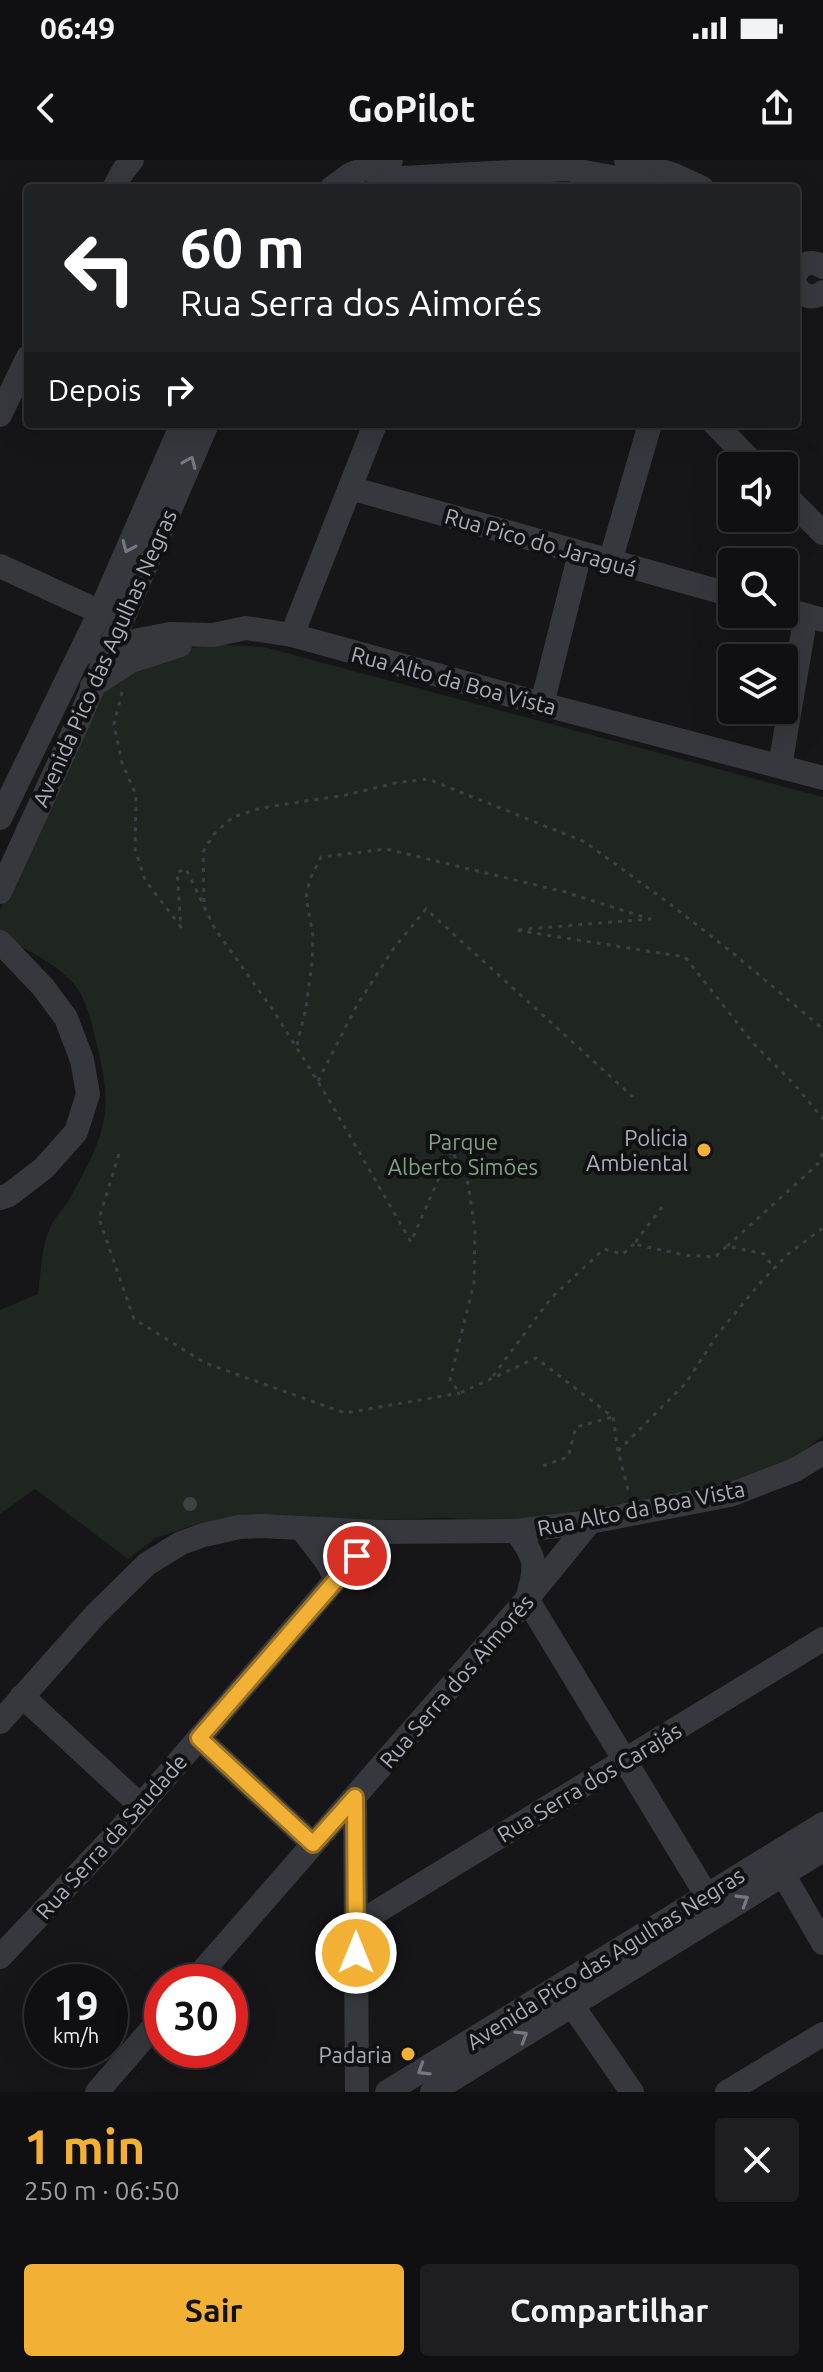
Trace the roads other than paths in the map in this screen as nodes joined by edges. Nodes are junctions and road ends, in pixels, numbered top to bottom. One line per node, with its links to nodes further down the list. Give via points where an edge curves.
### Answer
1 (391, 160): 3 (street)
2 (626, 160): 7 (street)
3 (343, 174)
4 (509, 180): 5 (street, via 402,178); 6 (street, via 567,169)
5 (387, 184)
6 (637, 184)
7 (693, 184)
8 (24, 365): 9 (street)
9 (1, 409)
10 (180, 428): 23 (street, Avenida Pico das Agulhas Negras, one-way to 23)
11 (206, 428): 27 (street, Avenida Pico das Agulhas Negras, one-way to 11)
12 (373, 428): 16 (street)
13 (649, 428): 20 (street)
14 (719, 428): 15 (street)
15 (742, 452)
16 (350, 488): 19 (street, Rua Pico do Jaraguá); 25 (street)
17 (798, 508): 18 (street)
18 (823, 533)
19 (580, 553): 20 (street, Rua Pico do Jaraguá); 28 (street)
20 (610, 562): 22 (street, Rua Pico do Jaraguá)
21 (0, 566): 23 (street)
22 (718, 591)
23 (100, 612): 26 (street, Avenida Pico das Agulhas Negras)
24 (804, 615): 29 (street)
25 (292, 635): 27 (street, Rua Alto da Boa Vista, via 246,628 213,635 170,634 139,640); 28 (street, Rua Alto da Boa Vista)
26 (81, 652): 27 (street, Rua Alto da Boa Vista); 31 (street, Avenida Pico das Agulhas Negras)
27 (120, 656): 32 (street, Avenida Pico das Agulhas Negras, via 92,686)
28 (542, 704): 29 (street, Rua Alto da Boa Vista)
29 (780, 766): 30 (street, Rua Alto da Boa Vista)
30 (823, 778)
31 (0, 818)
32 (0, 892)
33 (0, 942): 34 (street, via 66,1018 88,1094 76,1132 44,1168)
34 (0, 1198)
35 (823, 1453): 36 (street, Rua Alto da Boa Vista, via 730,1495)
36 (590, 1522): 38 (street, Rua Alto da Boa Vista); 41 (street, Rua Serra dos Aimorés)
37 (301, 1528): 39 (street, Rua Alto da Boa Vista); 40 (street); 43 (street, Rua Alto da Boa Vista, via 239,1527 164,1552 96,1614)
38 (516, 1531): 39 (street, Rua Alto da Boa Vista); 41 (street, via 535,1565)
39 (377, 1532): 40 (street, Rua Serra da Saudade)
40 (336, 1579): 45 (street, Rua Serra da Saudade)
41 (527, 1599): 46 (street); 47 (street, Rua Serra dos Aimorés)
42 (823, 1639): 46 (street, Rua Serra dos Carajás)
43 (22, 1696): 44 (street, Rua Alto da Boa Vista); 48 (street)
44 (0, 1722)
45 (199, 1738): 48 (street, Rua Serra da Saudade); 50 (street)
46 (623, 1761): 53 (street); 54 (street, Rua Serra dos Carajás)
47 (355, 1797): 50 (street, Rua Serra dos Aimorés); 54 (street)
48 (141, 1806): 56 (street, Rua Serra da Saudade)
49 (823, 1824): 52 (street, Avenida Pico das Agulhas Negras)
50 (313, 1844): 57 (street, Rua Serra dos Aimorés)
51 (823, 1850): 52 (street, Avenida Pico das Agulhas Negras)
52 (778, 1866): 53 (street, Avenida Pico das Agulhas Negras); 55 (street); 58 (street, Avenida Pico das Agulhas Negras, one-way to 52)
53 (707, 1896): 63 (street, Avenida Pico das Agulhas Negras, one-way to 63)
54 (355, 1925): 62 (street)
55 (823, 1943)
56 (0, 1957)
57 (209, 1964)
58 (572, 2005): 64 (street, Avenida Pico das Agulhas Negras, one-way to 58); 65 (street)
59 (823, 2034): 66 (street)
60 (144, 2038): 61 (street)
61 (97, 2092)
62 (357, 2092)
63 (387, 2092)
64 (432, 2092)
65 (632, 2092)
66 (727, 2092)

